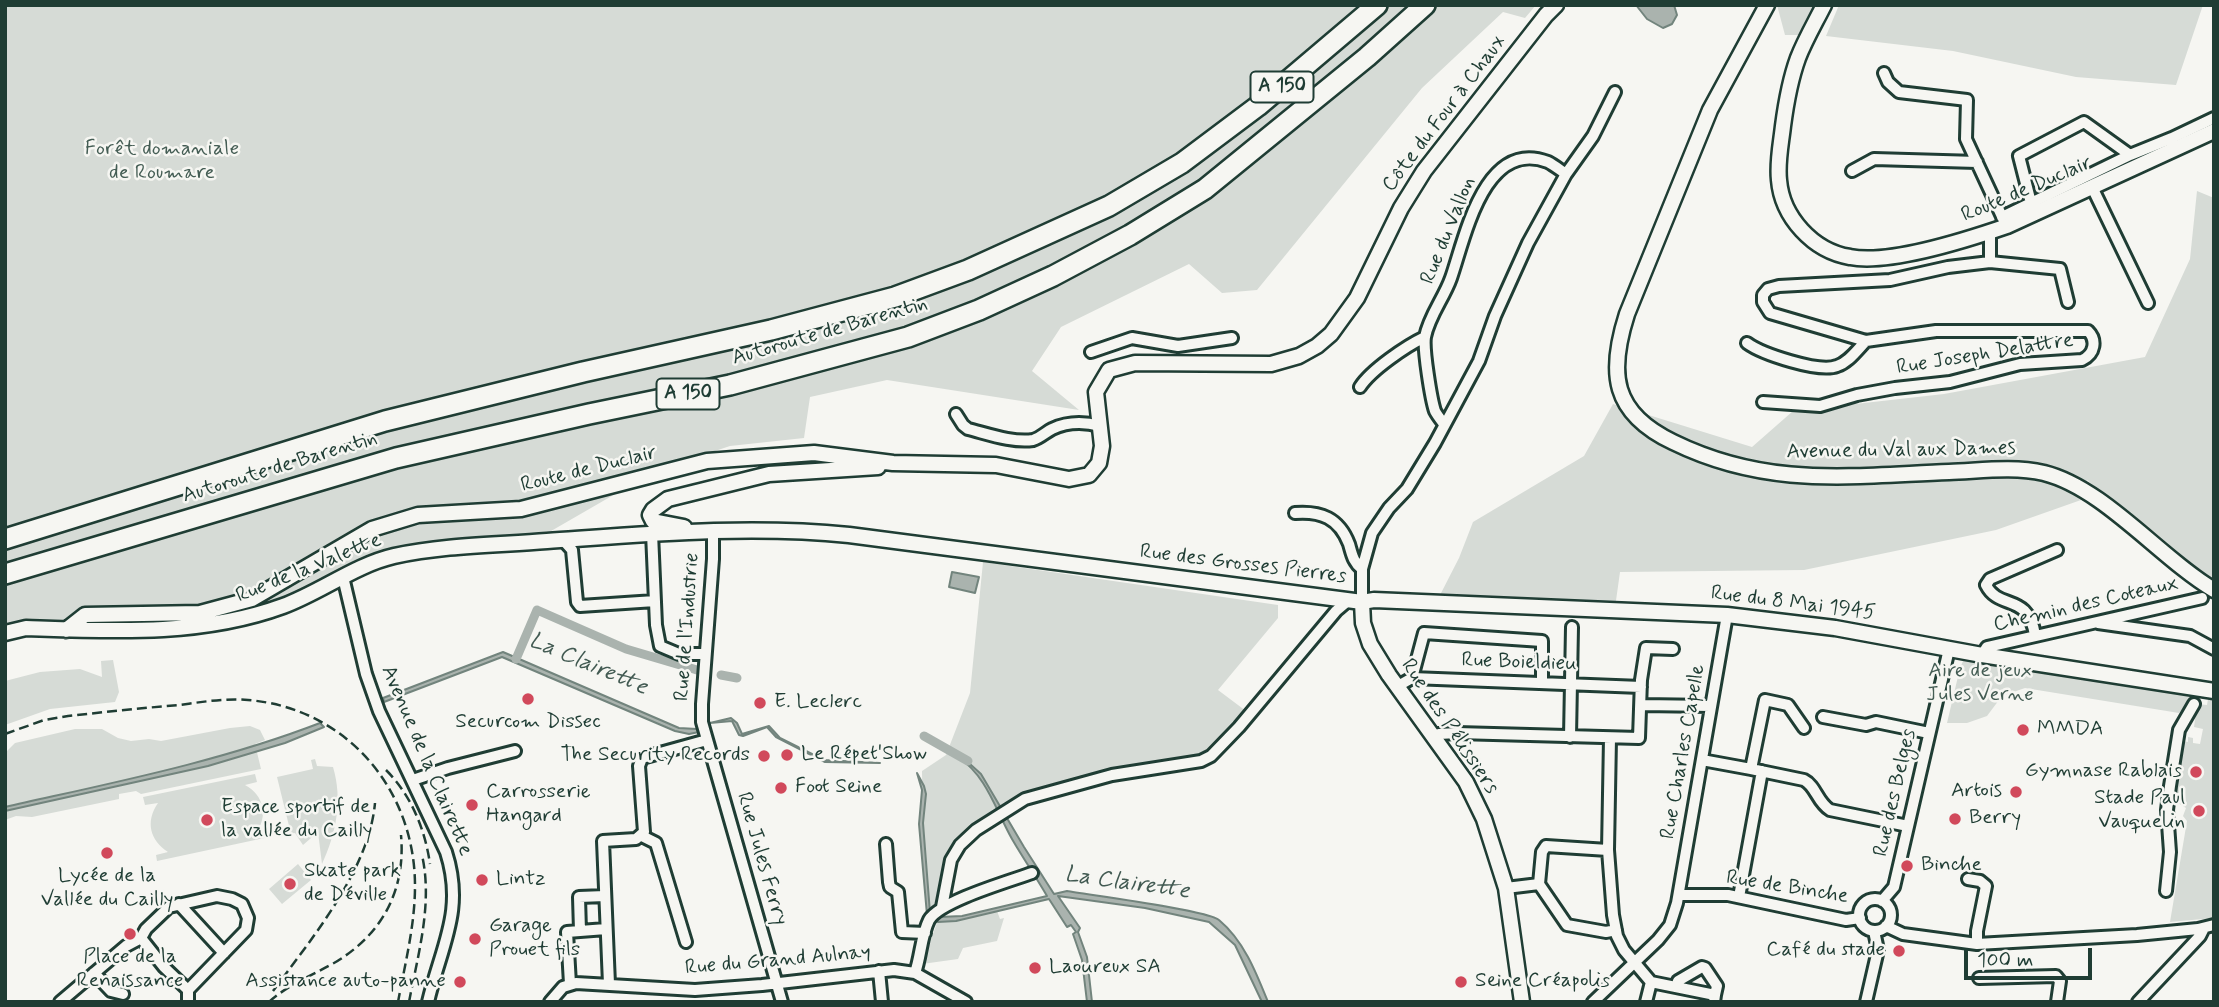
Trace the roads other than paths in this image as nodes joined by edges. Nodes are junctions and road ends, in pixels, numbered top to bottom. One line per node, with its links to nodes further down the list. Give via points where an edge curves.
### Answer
1 (1377, 5): 41 (highway, Autoroute de Barentin / A 150, via 1258,106 1182,163 1109,206 968,271 895,298 783,327 385,421)
2 (1425, 5): 7 (highway, Autoroute de Barentin / A 150)
3 (1440, 5): 7 (highway)
4 (1556, 5): 30 (street, Côte du Four à Chaux, via 1424,171 1357,298 1331,334 1299,356 1271,364)
5 (1767, 5): 47 (street, Avenue du Val aux Dames, via 1710,110 1627,314 1616,361 1619,388 1629,407 1650,429 1691,451 1772,474 2016,469 2047,474 2086,492 2202,583)
6 (1824, 5): 20 (street, Route de Duclair, via 1802,48 1787,98 1780,189 1795,222 1826,248 1864,259)
7 (1367, 57): 45 (highway, Autoroute de Barentin / A 150, via 1205,188 1130,235 967,315 908,337 730,385 396,458)
8 (1884, 72): 14 (street, via 1899,92 1967,100 1966,139)
9 (1615, 92): 16 (street, Rue des Grosses Pierres, via 1593,136)
10 (2214, 118): 12 (street)
11 (2214, 131): 12 (street, Route de Duclair)
12 (2172, 144): 13 (street); 17 (street, Route de Duclair)
13 (2130, 155): 18 (street); 18 (street, via 2084,122 2019,156)
14 (1977, 162): 15 (street, via 1874,159); 19 (street)
15 (1852, 171)
16 (1566, 174): 24 (street, Rue du Vallon, via 1547,162 1526,159 1509,163 1494,174 1482,192); 35 (street, Rue des Grosses Pierres, via 1528,243 1479,362)
17 (2092, 187): 19 (street, Route de Duclair); 23 (street)
18 (2031, 203): 19 (street)
19 (2004, 222): 20 (street, Route de Duclair)
20 (1990, 232): 21 (street)
21 (1990, 262): 22 (street, Rue Joseph Delattre, via 2060,269); 26 (street, Rue Joseph Delattre, via 1890,280 1779,286 1763,295 1770,313)
22 (2068, 302)
23 (2148, 303)
24 (1425, 337): 31 (street, via 1368,375); 35 (street, via 1435,411)
25 (1232, 338): 28 (street)
26 (1866, 341): 27 (street, via 1846,362 1825,369); 32 (street, Rue Joseph Delattre, via 1936,331 2076,329 2088,331 2094,346 2082,360 2020,364 1820,406)
27 (1747, 343)
28 (1178, 346): 29 (street, via 1132,338); 30 (street)
29 (1091, 352)
30 (1177, 362): 34 (street, Côte du Four à Chaux, via 1135,363 1109,370 1097,391)
31 (1360, 387)
32 (1763, 402)
33 (956, 414): 34 (street, via 968,429 1017,439 1035,440 1069,424)
34 (1100, 424): 36 (street, Route de Duclair, via 1099,463 1089,475 1069,479 996,465)
35 (1444, 424): 44 (street, Rue des Grosses Pierres, via 1407,489 1372,533)
36 (892, 463): 39 (street, via 769,474 668,499 650,515 653,521); 53 (street, Route de Duclair, via 814,453 707,461 521,509 418,515 372,529 252,599 200,613 85,615)
37 (1295, 513): 44 (street, via 1314,512 1333,521)
38 (713, 530): 39 (street, Rue de la Valette); 49 (street, Rue des Grosses Pierres, via 849,535); 59 (street, Rue de l'Industrie)
39 (696, 531): 40 (street, Rue de la Valette)
40 (652, 533): 42 (street, Rue de la Valette); 48 (street)
41 (5, 539)
42 (563, 540): 46 (street, Rue de la Valette, via 393,557); 48 (street, via 572,550 580,606)
43 (2057, 550): 55 (street, via 1990,579 1986,585 1989,592 2028,612)
44 (1362, 569): 49 (street, Rue des Grosses Pierres)
45 (5, 574)
46 (343, 577): 53 (street, Rue de la Valette, via 285,606 227,623 159,630); 81 (street, Avenue de la Clairette, via 366,674)
47 (2209, 595): 51 (street, Chemin des Coteaux)
48 (655, 601): 59 (street, via 660,646 679,654)
49 (1356, 601): 50 (street, Rue du 8 Mai 1945); 64 (street, Rue des Pélissiers, via 1370,644); 96 (street, via 1336,611 1211,756 1112,775 1025,799 976,830 951,860)
50 (1727, 615): 57 (street, Rue du 8 Mai 1945); 69 (street, Rue Charles Capelle)
51 (2091, 622): 55 (street, Chemin des Coteaux); 58 (street, via 2190,636)
52 (1572, 627): 63 (street)
53 (66, 629): 54 (street, Rue de la Valette, via 26,628)
54 (5, 634)
55 (2035, 635): 60 (street, Chemin des Coteaux, via 1987,647)
56 (1673, 649): 65 (street, via 1646,648)
57 (1949, 649): 60 (street, Rue du 8 Mai 1945); 73 (street, Rue des Belges)
58 (2214, 649)
59 (705, 654): 71 (street, Rue de l'Industrie)
60 (1982, 655): 66 (street, Rue du 8 Mai 1945)
61 (1412, 678): 62 (street, Rue Boieldieu); 62 (street, via 1424,634 1542,641); 64 (street)
62 (1542, 683): 63 (street, Rue Boieldieu)
63 (1571, 683): 65 (street, Rue Boieldieu); 75 (street)
64 (1398, 686): 74 (street, Rue des Pélissiers)
65 (1642, 688): 68 (street)
66 (2214, 691)
67 (2194, 704): 90 (street, via 2179,730 2170,786)
68 (1642, 705): 69 (street); 76 (street, via 1639,737)
69 (1711, 706): 79 (street, Rue Charles Capelle)
70 (1823, 717): 73 (street)
71 (704, 727): 77 (street, Rue Jules Ferry)
72 (1804, 728): 80 (street, via 1788,705 1765,700)
73 (1929, 733): 82 (street, Rue des Belges)
74 (1434, 737): 75 (street, via 1457,733); 89 (street, Rue des Pélissiers, via 1474,797)
75 (1570, 737): 76 (street)
76 (1610, 738): 85 (street)
77 (707, 740): 83 (street, via 640,761); 117 (street, Rue Jules Ferry)
78 (515, 751): 81 (street)
79 (1702, 760): 80 (street); 91 (street, Rue Charles Capelle)
80 (1756, 770): 82 (street, via 1809,783 1830,810); 93 (street)
81 (413, 780): 123 (street, Avenue de la Clairette, via 454,876 451,924)
82 (1908, 827): 94 (street, Rue des Belges, via 1894,887)
83 (642, 836): 92 (street, via 603,841); 106 (street, via 656,843)
84 (886, 844): 104 (street, via 889,882 898,892 902,932)
85 (1608, 850): 88 (street, via 1546,846); 101 (street)
86 (1032, 873): 96 (street)
87 (1968, 879): 107 (street, via 1986,886)
88 (1539, 884): 89 (street); 101 (street, via 1567,925)
89 (1506, 888): 128 (street, Rue des Pélissiers)
90 (2166, 891)
91 (1679, 895): 93 (street, Rue de Binche); 109 (street, via 1670,925)
92 (605, 896): 100 (street); 102 (street, via 579,897)
93 (1739, 897): 97 (street, Rue de Binche, via 1846,920)
94 (1882, 901): 97 (street, via 1865,903); 98 (street, via 1891,913)
95 (178, 904): 105 (street, via 169,907); 108 (street); 108 (street, via 217,896 242,904 248,918 246,930)
96 (942, 907): 104 (street)
97 (1860, 918): 103 (street, via 1863,926)
98 (1886, 926): 103 (street); 107 (street, via 1903,934)
99 (2209, 926): 107 (street); 133 (street)
100 (606, 929): 102 (street); 116 (street)
101 (1616, 930): 109 (street)
102 (580, 931): 115 (street, via 567,932)
103 (1874, 931): 131 (street, via 1878,950)
104 (925, 933): 112 (street)
105 (142, 938): 111 (street); 120 (street)
106 (686, 942)
107 (1977, 944)
108 (224, 953): 120 (street)
109 (1635, 962): 114 (street); 129 (street)
110 (879, 971): 112 (street, Rue du Grand Aulnay); 117 (street, Rue du Grand Aulnay); 126 (street)
111 (94, 973): 119 (street, via 111,992); 122 (street)
112 (915, 973): 127 (street, Rue du Grand Aulnay)
113 (1979, 978): 132 (street, via 2056,976 2060,981)
114 (1651, 982): 118 (street); 130 (street)
115 (570, 984): 116 (street, Rue du Grand Aulnay); 124 (street)
116 (608, 984): 117 (street, Rue du Grand Aulnay, via 695,990)
117 (776, 984): 125 (street, Rue Jules Ferry)
118 (1676, 987): 121 (street); 121 (street, via 1678,981 1702,967 1717,986)
119 (122, 994)
120 (188, 996)
121 (1714, 999)
122 (63, 1001)
123 (428, 1002)
124 (550, 1002)
125 (782, 1002)
126 (882, 1002)
127 (967, 1002)
128 (1522, 1002)
129 (1593, 1002)
130 (1646, 1002)
131 (1866, 1002)
132 (2057, 1002)
133 (2138, 1002)

